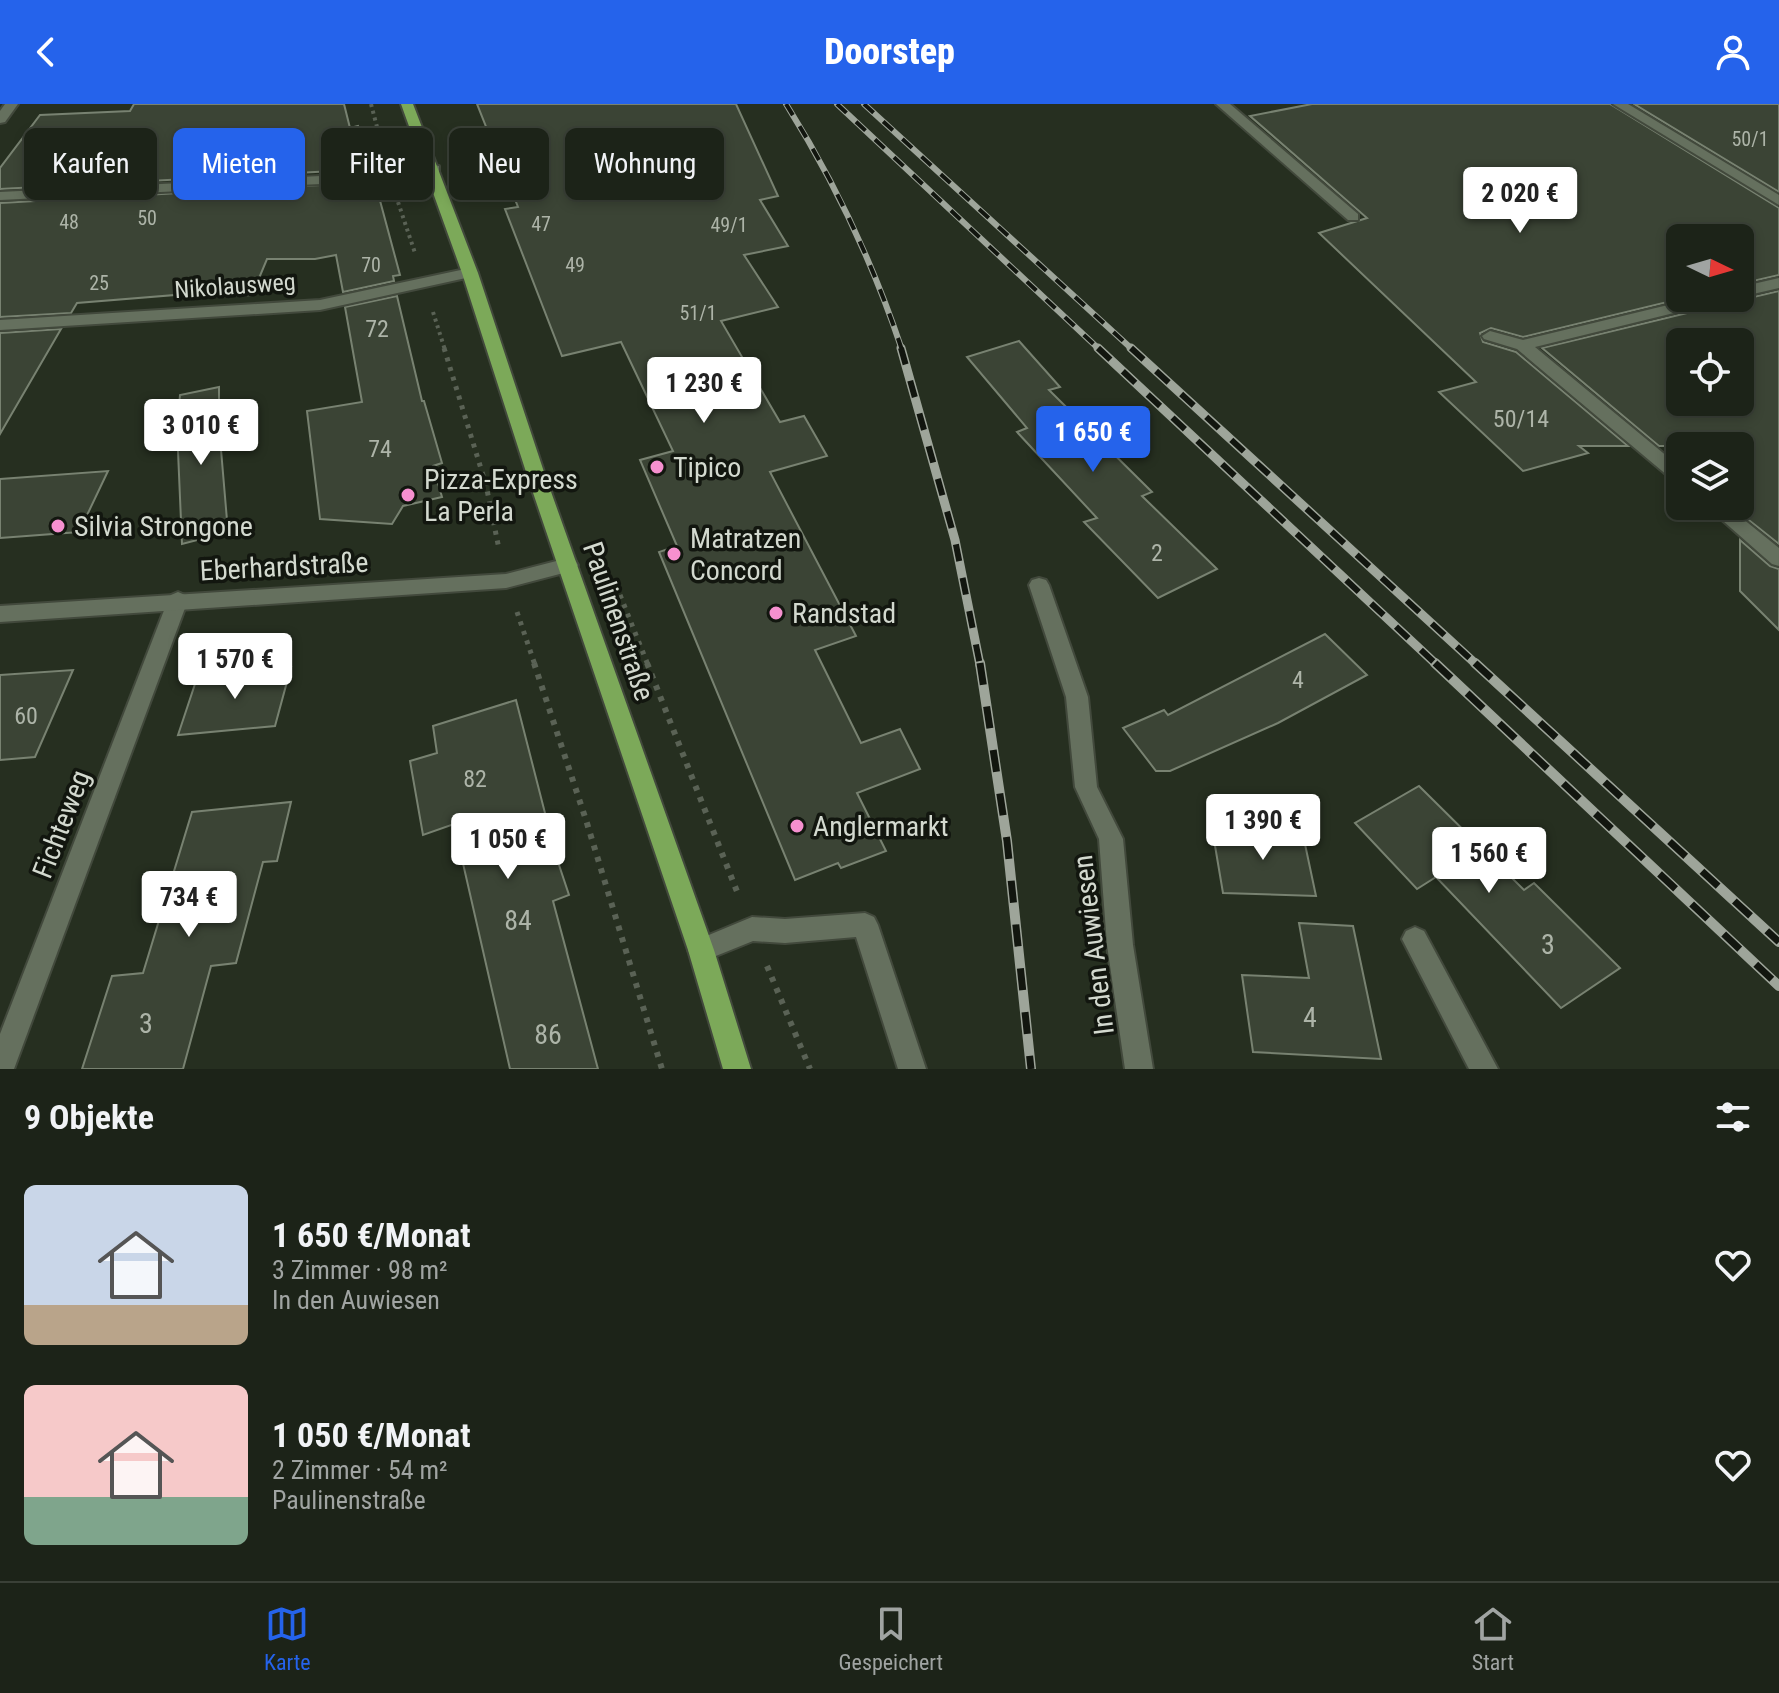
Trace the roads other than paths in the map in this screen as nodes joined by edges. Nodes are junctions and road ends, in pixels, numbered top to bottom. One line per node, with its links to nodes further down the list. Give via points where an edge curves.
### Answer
1 (12, 104): 5 (street)
2 (407, 104): 6 (main road, Paulinenstraße)
3 (1222, 104): 9 (street)
4 (1619, 104): 8 (street)
5 (0, 119)
6 (434, 169): 7 (street); 10 (main road, Paulinenstraße)
7 (0, 196)
8 (1779, 201)
9 (1353, 217)
10 (470, 273): 14 (street, Nikolausweg, via 320,305); 20 (main road, Paulinenstraße)
11 (1779, 283): 12 (street)
12 (1754, 289)
13 (1666, 310): 16 (street)
14 (0, 325)
15 (1490, 336): 16 (street)
16 (1523, 345): 17 (street)
17 (1666, 465)
18 (1732, 520): 19 (street)
19 (1779, 559)
20 (568, 565): 22 (street, Eberhardstraße, via 506,581); 25 (main road, Paulinenstraße)
21 (1039, 585): 29 (street, In den Auwiesen, via 1077,697 1086,787 1111,839)
22 (178, 600): 23 (street, Eberhardstraße); 26 (street, Fichteweg)
23 (0, 614)
24 (1415, 939): 30 (street)
25 (701, 950): 27 (main road, Paulinenstraße); 28 (street, via 752,929 865,925)
26 (0, 1069)
27 (737, 1069)
28 (912, 1069)
29 (1139, 1069)
30 (1484, 1069)

